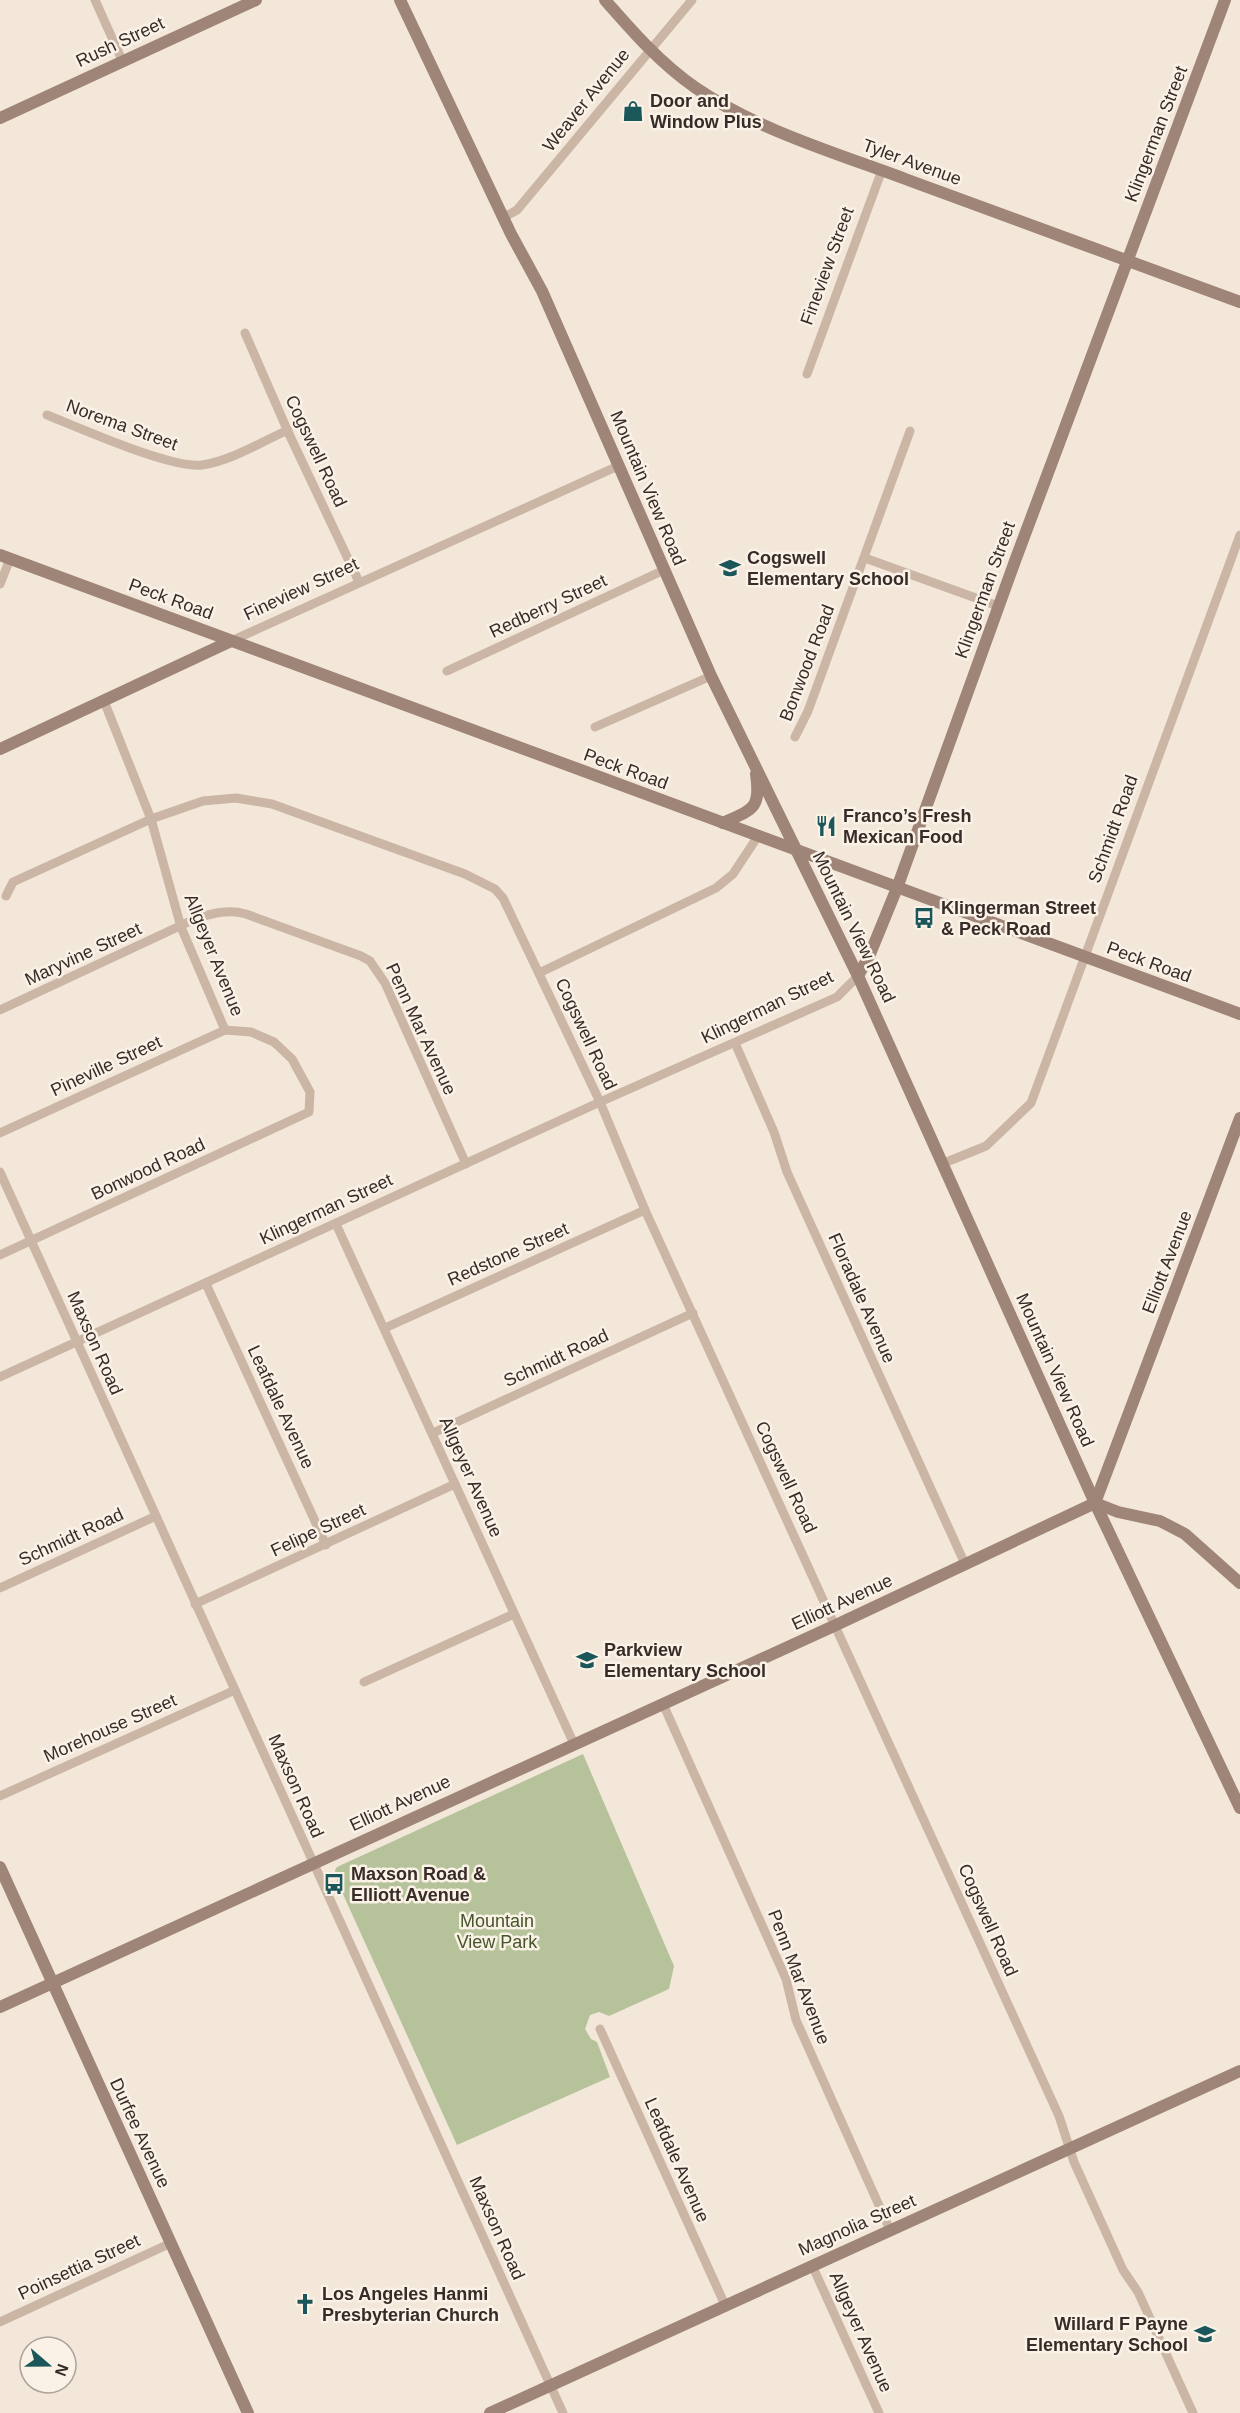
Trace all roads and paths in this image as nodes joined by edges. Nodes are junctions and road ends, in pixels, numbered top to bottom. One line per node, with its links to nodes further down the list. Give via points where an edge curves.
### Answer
1 (95, 0): 8 (street)
2 (400, 0): 11 (street, Mountain View Road)
3 (605, 0): 7 (street, Tyler Avenue)
4 (692, 0): 7 (street, Weaver Avenue)
5 (1225, 0): 12 (street, Klingerman Street)
6 (251, 1): 8 (street, Rush Street)
7 (649, 50): 10 (street, Tyler Avenue, via 719,103); 11 (street, Weaver Avenue, via 517,210)
8 (122, 60): 9 (street, Rush Street)
9 (0, 118)
10 (882, 170): 12 (street, Tyler Avenue); 15 (street, Fineview Street)
11 (503, 218): 19 (street, Mountain View Road, via 542,291)
12 (1127, 261): 13 (street, Tyler Avenue); 26 (street, Klingerman Street)
13 (1240, 302)
14 (245, 333): 17 (street, Cogswell Road)
15 (807, 374)
16 (47, 415): 17 (street, Norema Street, via 160,458 189,465 226,458)
17 (288, 430): 24 (street, Cogswell Road)
18 (910, 431): 22 (street, Bonwood Road)
19 (618, 466): 23 (street, Mountain View Road); 24 (street, Fineview Street)
20 (1240, 534): 42 (street, Schmidt Road)
21 (5, 557): 25 (street); 27 (street, Peck Road)
22 (865, 558): 26 (street); 32 (street, Bonwood Road)
23 (664, 570): 28 (street, Redberry Street); 29 (street, Mountain View Road)
24 (359, 582): 27 (street, Fineview Street)
25 (0, 584)
26 (998, 606): 39 (street, Klingerman Street)
27 (231, 641): 30 (street, Fineview Street); 36 (street, Peck Road)
28 (447, 671)
29 (711, 676): 31 (street); 34 (street, Mountain View Road)
30 (104, 701): 33 (street, Fineview Street); 35 (street, Allgeyer Avenue)
31 (595, 728)
32 (795, 737)
33 (0, 749)
34 (753, 761): 36 (street, via 756,803 752,810); 38 (street, Mountain View Road)
35 (151, 819): 40 (street, via 13,882); 41 (street, Allgeyer Avenue); 43 (street, Cogswell Road, via 203,801 254,800 465,874 495,889 503,898)
36 (723, 823): 37 (street, Peck Road)
37 (758, 836): 38 (street, Peck Road); 43 (street, via 733,874 716,888)
38 (797, 850): 39 (street, Peck Road); 44 (street, Mountain View Road)
39 (897, 888): 42 (street, Peck Road); 44 (street, Klingerman Street)
40 (6, 896)
41 (181, 927): 45 (street, Maryvine Street); 47 (street, Allgeyer Avenue); 54 (street, Penn Mar Avenue, via 197,918 235,911 370,961 381,974)
42 (1083, 956): 46 (street, Peck Road); 53 (street, Schmidt Road, via 1030,1103 986,1146)
43 (539, 973): 49 (street, Cogswell Road)
44 (858, 976): 48 (street, Klingerman Street, via 837,997); 53 (street, Mountain View Road)
45 (0, 1010)
46 (1240, 1014)
47 (225, 1030): 50 (street, Allgeyer Avenue, via 251,1032 274,1042 292,1059 310,1092); 52 (street, Pineville Street)
48 (735, 1043): 49 (street, Klingerman Street); 70 (street, Floradale Avenue, via 787,1172)
49 (600, 1102): 54 (street, Klingerman Street); 56 (street, Cogswell Road)
50 (309, 1112): 58 (street, Bonwood Road)
51 (1240, 1118): 67 (street, Elliott Avenue)
52 (0, 1133)
53 (944, 1163): 67 (street, Mountain View Road)
54 (466, 1164): 57 (street, Klingerman Street)
55 (0, 1172): 58 (street, Maxson Road)
56 (645, 1210): 61 (street, Cogswell Road); 62 (street, Redstone Street)
57 (336, 1224): 60 (street, Klingerman Street); 62 (street, Allgeyer Avenue)
58 (32, 1241): 59 (street, Bonwood Road); 63 (street, Maxson Road)
59 (0, 1255)
60 (206, 1284): 63 (street, Klingerman Street); 69 (street, Leafdale Avenue)
61 (693, 1313): 65 (street, Schmidt Road); 75 (street, Cogswell Road)
62 (385, 1328): 65 (street, Allgeyer Avenue)
63 (76, 1342): 64 (street, Klingerman Street); 68 (street, Maxson Road)
64 (0, 1377)
65 (433, 1433): 66 (street, Allgeyer Avenue)
66 (455, 1484): 69 (street, Felipe Street); 74 (street, Allgeyer Avenue)
67 (1095, 1503): 70 (street, Elliott Avenue); 71 (street, via 1160,1521 1185,1534); 81 (street, Mountain View Road)
68 (156, 1516): 72 (street, Schmidt Road); 73 (street, Maxson Road)
69 (326, 1545): 73 (street, Felipe Street)
70 (965, 1564): 75 (street, Elliott Avenue)
71 (1240, 1583)
72 (0, 1588)
73 (195, 1604): 77 (street, Maxson Road)
74 (514, 1614): 76 (street); 79 (street, Allgeyer Avenue)
75 (836, 1625): 78 (street, Elliott Avenue); 88 (street, Cogswell Road, via 1059,2116)
76 (364, 1682)
77 (235, 1690): 80 (street, Morehouse Street); 82 (street, Maxson Road)
78 (663, 1704): 79 (street, Elliott Avenue); 89 (street, Penn Mar Avenue, via 786,1979 796,2020)
79 (574, 1744): 82 (street, Elliott Avenue)
80 (0, 1796)
81 (1240, 1808)
82 (313, 1863): 84 (street, Elliott Avenue); 94 (street, Maxson Road)
83 (0, 1868): 84 (street, Durfee Avenue)
84 (52, 1983): 85 (street, Elliott Avenue); 90 (street, Durfee Avenue)
85 (0, 2007)
86 (600, 2029): 92 (street, Leafdale Avenue)
87 (1240, 2071): 88 (street, Magnolia Street)
88 (1070, 2149): 89 (street, Magnolia Street); 99 (street, Cogswell Road)
89 (890, 2230): 91 (street, Magnolia Street)
90 (171, 2243): 93 (street, Poinsettia Street); 95 (street, Durfee Avenue)
91 (812, 2265): 92 (street, Magnolia Street); 98 (street, Allgeyer Avenue)
92 (725, 2305): 94 (street, Magnolia Street)
93 (0, 2322)
94 (550, 2386): 96 (street, Magnolia Street); 97 (street, Maxson Road)
95 (248, 2413)
96 (490, 2413)
97 (562, 2413)
98 (879, 2413)
99 (1192, 2413)

